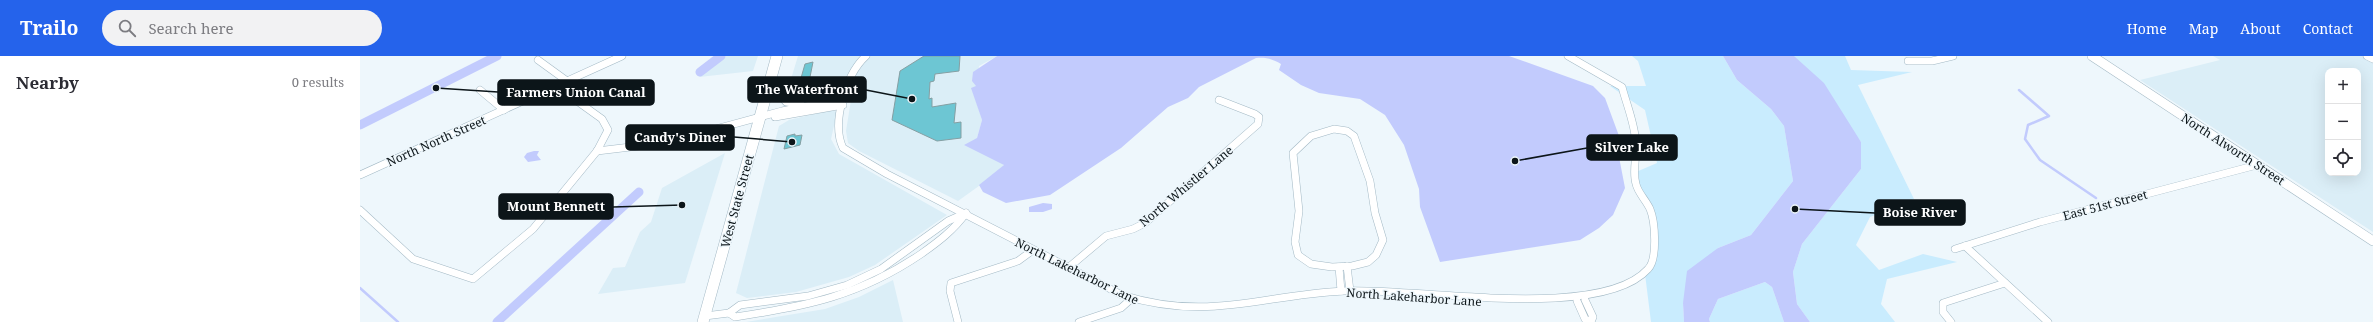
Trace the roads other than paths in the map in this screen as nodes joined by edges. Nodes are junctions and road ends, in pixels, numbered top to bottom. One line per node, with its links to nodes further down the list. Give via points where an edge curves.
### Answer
1 (622, 56): 11 (street, North North Street)
2 (777, 56): 12 (main road, West State Street)
3 (866, 56): 17 (street, North Lakeharbor Lane, via 856,63 852,71)
4 (1568, 56): 36 (street, North Lakeharbor Lane, via 1622,88 1636,142 1635,183 1653,216 1654,258 1648,271 1637,283 1621,292)
5 (1953, 56): 10 (street, via 1927,62)
6 (2092, 56): 21 (street, North Alworth Street)
7 (2367, 56): 8 (street)
8 (2373, 59)
9 (538, 60): 11 (street)
10 (1908, 61)
11 (567, 81): 13 (street, North North Street)
12 (769, 83): 16 (street, via 786,102); 19 (main road, West State Street)
13 (556, 86): 18 (street, North North Street); 20 (street, via 604,123 608,130)
14 (480, 90): 18 (street)
15 (1219, 100): 31 (street, North Whistler Lane, via 1255,114 1259,117 1258,124 1145,223 1106,236)
16 (824, 101): 17 (street); 19 (street)
17 (844, 102): 19 (street); 24 (street, North Lakeharbor Lane, via 838,133 843,148)
18 (504, 110): 22 (street, North North Street)
19 (759, 119): 20 (street, via 664,143); 37 (main road, West State Street)
20 (597, 151): 23 (street, via 533,229 473,279 413,259)
21 (2257, 165): 25 (street, North Alworth Street); 26 (street, East 51st Street, via 2040,222)
22 (360, 175)
23 (360, 210)
24 (966, 213): 28 (street, North Lakeharbor Lane); 37 (street, via 951,232 903,267 868,287 810,306 735,317 729,313)
25 (2373, 241)
26 (1965, 246): 27 (street, East 51st Street); 32 (street)
27 (1955, 249)
28 (1033, 250): 31 (street, North Lakeharbor Lane); 38 (street, via 1018,261 951,283 950,291)
29 (1339, 266): 30 (street); 30 (street, via 1319,267 1306,262 1294,248 1299,221 1299,198 1293,153 1304,142 1325,130 1334,129 1347,131 1358,143 1370,181 1382,240 1375,257 1360,265); 34 (street)
30 (1347, 266): 33 (street)
31 (1068, 268): 35 (street, North Lakeharbor Lane)
32 (2005, 283): 41 (street, via 1944,303 1942,312); 42 (street)
33 (1350, 290): 34 (street, North Lakeharbor Lane); 36 (street, North Lakeharbor Lane, via 1524,305)
34 (1341, 291): 35 (street, North Lakeharbor Lane, via 1217,312 1164,310)
35 (1130, 300): 39 (street, via 1121,308)
36 (1581, 301): 40 (street, via 1585,319)
37 (704, 319)
38 (958, 322)
39 (1079, 322)
40 (1591, 322)
41 (1952, 322)
42 (2048, 322)

